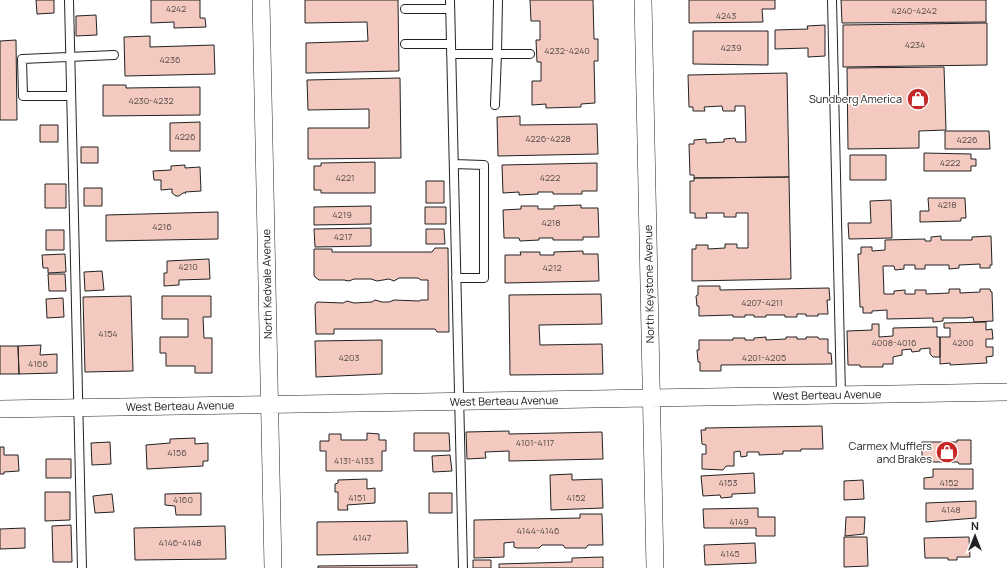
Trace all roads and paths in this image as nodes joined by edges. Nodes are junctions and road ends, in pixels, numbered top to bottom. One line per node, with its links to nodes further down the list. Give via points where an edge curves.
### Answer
1 (69, 0): 15 (lane)
2 (261, 0): 24 (street, North Kedvale Avenue)
3 (450, 0): 8 (lane)
4 (498, 0): 12 (lane)
5 (643, 0): 22 (street, North Keystone Avenue)
6 (832, 0): 21 (lane)
7 (405, 9): 8 (lane)
8 (450, 9): 10 (lane)
9 (405, 44): 10 (lane)
10 (451, 44): 11 (lane)
11 (451, 54): 12 (lane); 18 (lane)
12 (496, 54): 13 (lane); 17 (lane)
13 (530, 54)
14 (114, 55): 15 (lane)
15 (70, 57): 16 (lane); 16 (lane, via 22,60 23,96)
16 (71, 96): 25 (lane)
17 (495, 105)
18 (454, 164): 19 (lane); 19 (lane, via 484,165 484,278)
19 (456, 278): 23 (lane)
20 (1007, 392): 21 (street, West Berteau Avenue)
21 (841, 395): 22 (street, West Berteau Avenue)
22 (651, 398): 23 (street, West Berteau Avenue); 30 (street, North Keystone Avenue)
23 (459, 401): 24 (street, West Berteau Avenue); 29 (lane)
24 (269, 404): 25 (street, West Berteau Avenue); 28 (street, North Kedvale Avenue)
25 (78, 408): 26 (street, West Berteau Avenue); 27 (lane)
26 (0, 409)
27 (82, 568)
28 (273, 568)
29 (462, 568)
30 (655, 568)

